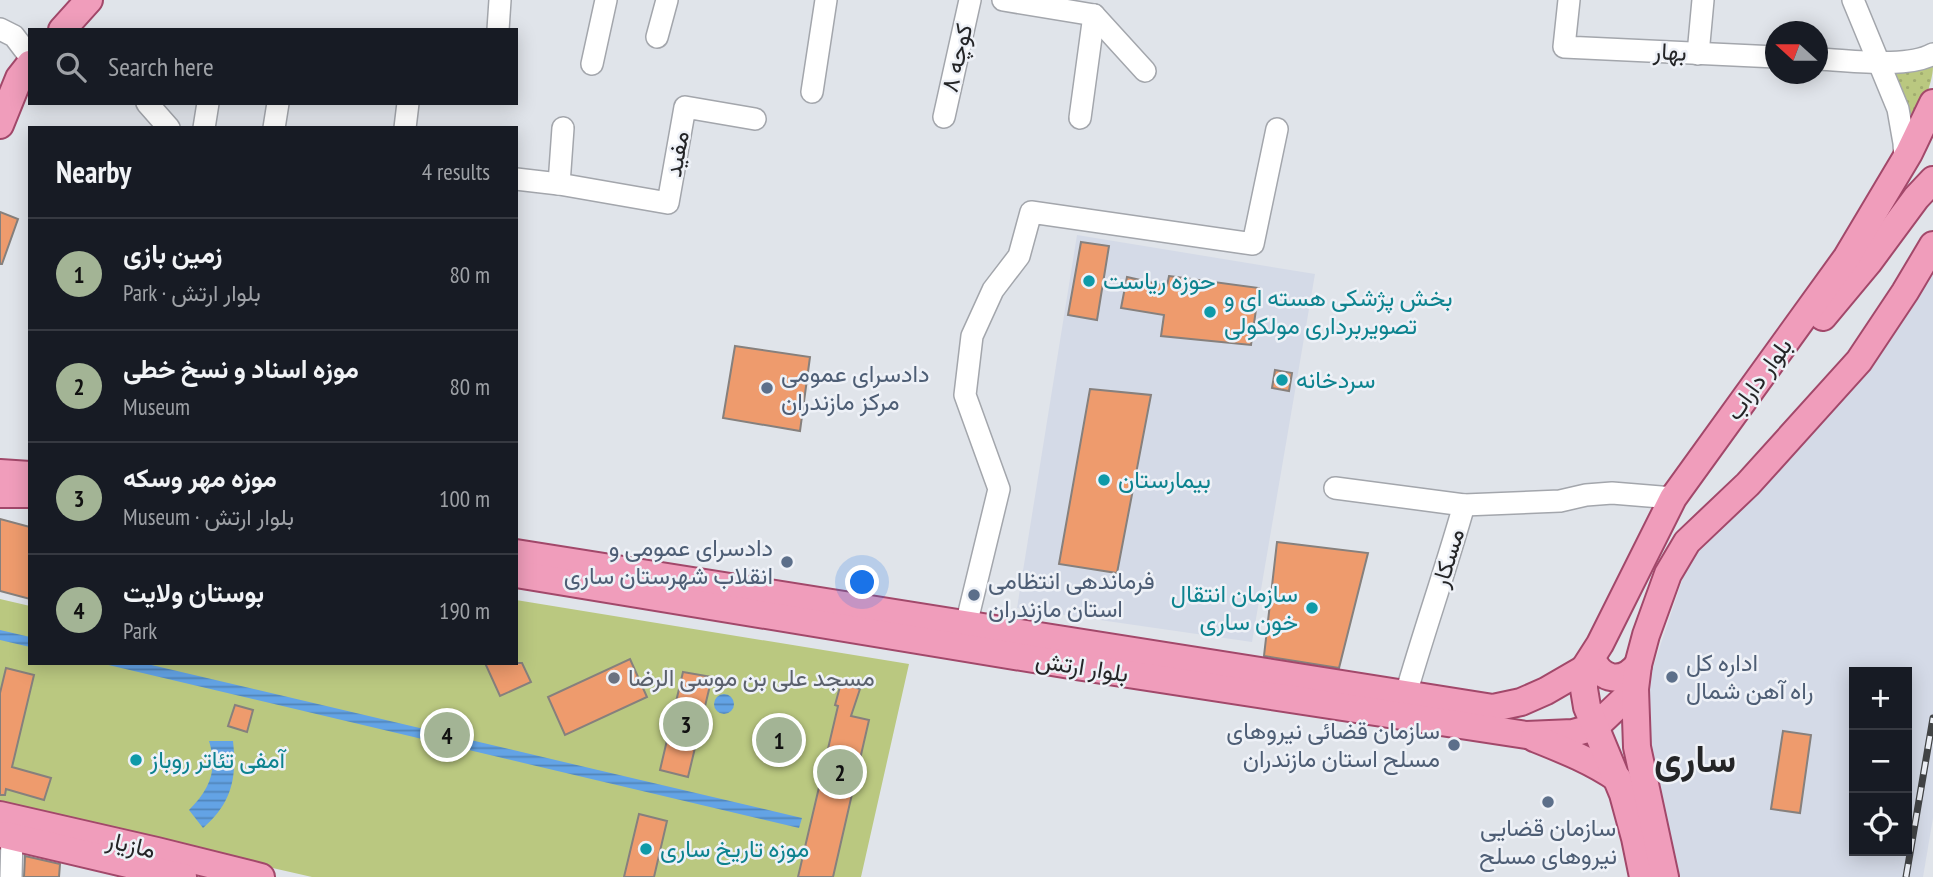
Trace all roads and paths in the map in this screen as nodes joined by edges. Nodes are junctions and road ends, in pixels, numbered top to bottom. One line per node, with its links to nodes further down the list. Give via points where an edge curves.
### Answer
1 (500, 0): 11 (street)
2 (606, 0): 20 (street)
3 (667, 0): 13 (street)
4 (826, 0): 23 (street)
5 (971, 0): 29 (street, کوچه ۸)
6 (1003, 0): 10 (street)
7 (1569, 0): 15 (street, بهار, via 1564,47)
8 (1703, 0): 15 (street)
9 (1853, 0): 19 (street)
10 (1094, 16): 22 (street); 30 (street)
11 (498, 28)
12 (0, 29): 14 (street, via 14,36)
13 (657, 37)
14 (28, 54)
15 (1698, 54): 17 (street, بهار)
16 (1933, 54): 19 (street, via 1913,61)
17 (1765, 57)
18 (1828, 60): 19 (street)
19 (1878, 62): 39 (street, via 1890,85 1903,134)
20 (592, 64)
21 (28, 67): 32 (main road)
22 (1145, 71)
23 (812, 92)
24 (1933, 103): 39 (main road, بلوار داراب)
25 (149, 105): 33 (street)
26 (208, 105): 34 (street)
27 (278, 105): 35 (street)
28 (408, 105): 36 (street)
29 (944, 117)
30 (1080, 117)
31 (755, 118): 41 (street, مفید, via 685,107 668,203)
32 (0, 125)
33 (167, 126)
34 (204, 126)
35 (274, 126)
36 (405, 126)
37 (563, 128): 41 (street)
38 (1277, 129): 56 (street, via 1252,244 1031,212 1019,256 993,289 972,336 965,395 999,489)
39 (1915, 152): 50 (main road, بلوار داراب, via 1847,257)
40 (518, 179): 41 (street, مفید)
41 (559, 184)
42 (1925, 189): 52 (main road, via 1815,327 1716,466)
43 (1933, 229): 53 (main road, via 1847,351)
44 (1933, 245): 53 (main road, via 1858,361 1748,484)
45 (0, 473): 46 (main road)
46 (28, 475)
47 (1335, 488): 51 (street, مسکار)
48 (0, 494): 49 (main road)
49 (28, 494)
50 (1672, 498): 51 (street, via 1612,493 1560,501); 52 (main road, بلوار داراب)
51 (1464, 505): 60 (street, مسکار)
52 (1659, 523): 58 (main road, بلوار داراب)
53 (1687, 542): 59 (main road, via 1654,610)
54 (518, 553): 56 (main road, بلوار ارتش)
55 (518, 574): 56 (main road, بلوار ارتش)
56 (964, 636): 57 (main road, بلوار ارتش)
57 (1076, 654): 60 (main road, بلوار ارتش); 62 (main road, بلوار ارتش)
58 (1588, 664): 59 (main road, via 1613,678 1632,672); 60 (main road, بلوار ارتش, via 1546,691 1493,708); 61 (main road, via 1584,689)
59 (1636, 677): 61 (main road); 70 (main road, via 1637,747)
60 (1406, 694)
61 (1595, 727): 62 (main road, بلوار ارتش); 63 (main road)
62 (1526, 735): 63 (main road)
63 (1618, 779): 69 (main road)
64 (4, 828): 65 (main road, مازیار); 66 (street); 68 (main road, مازیار, via 157,850)
65 (153, 873): 67 (main road, مازیار)
66 (11, 877)
67 (183, 877)
68 (261, 877)
69 (1643, 877)
70 (1665, 877)

